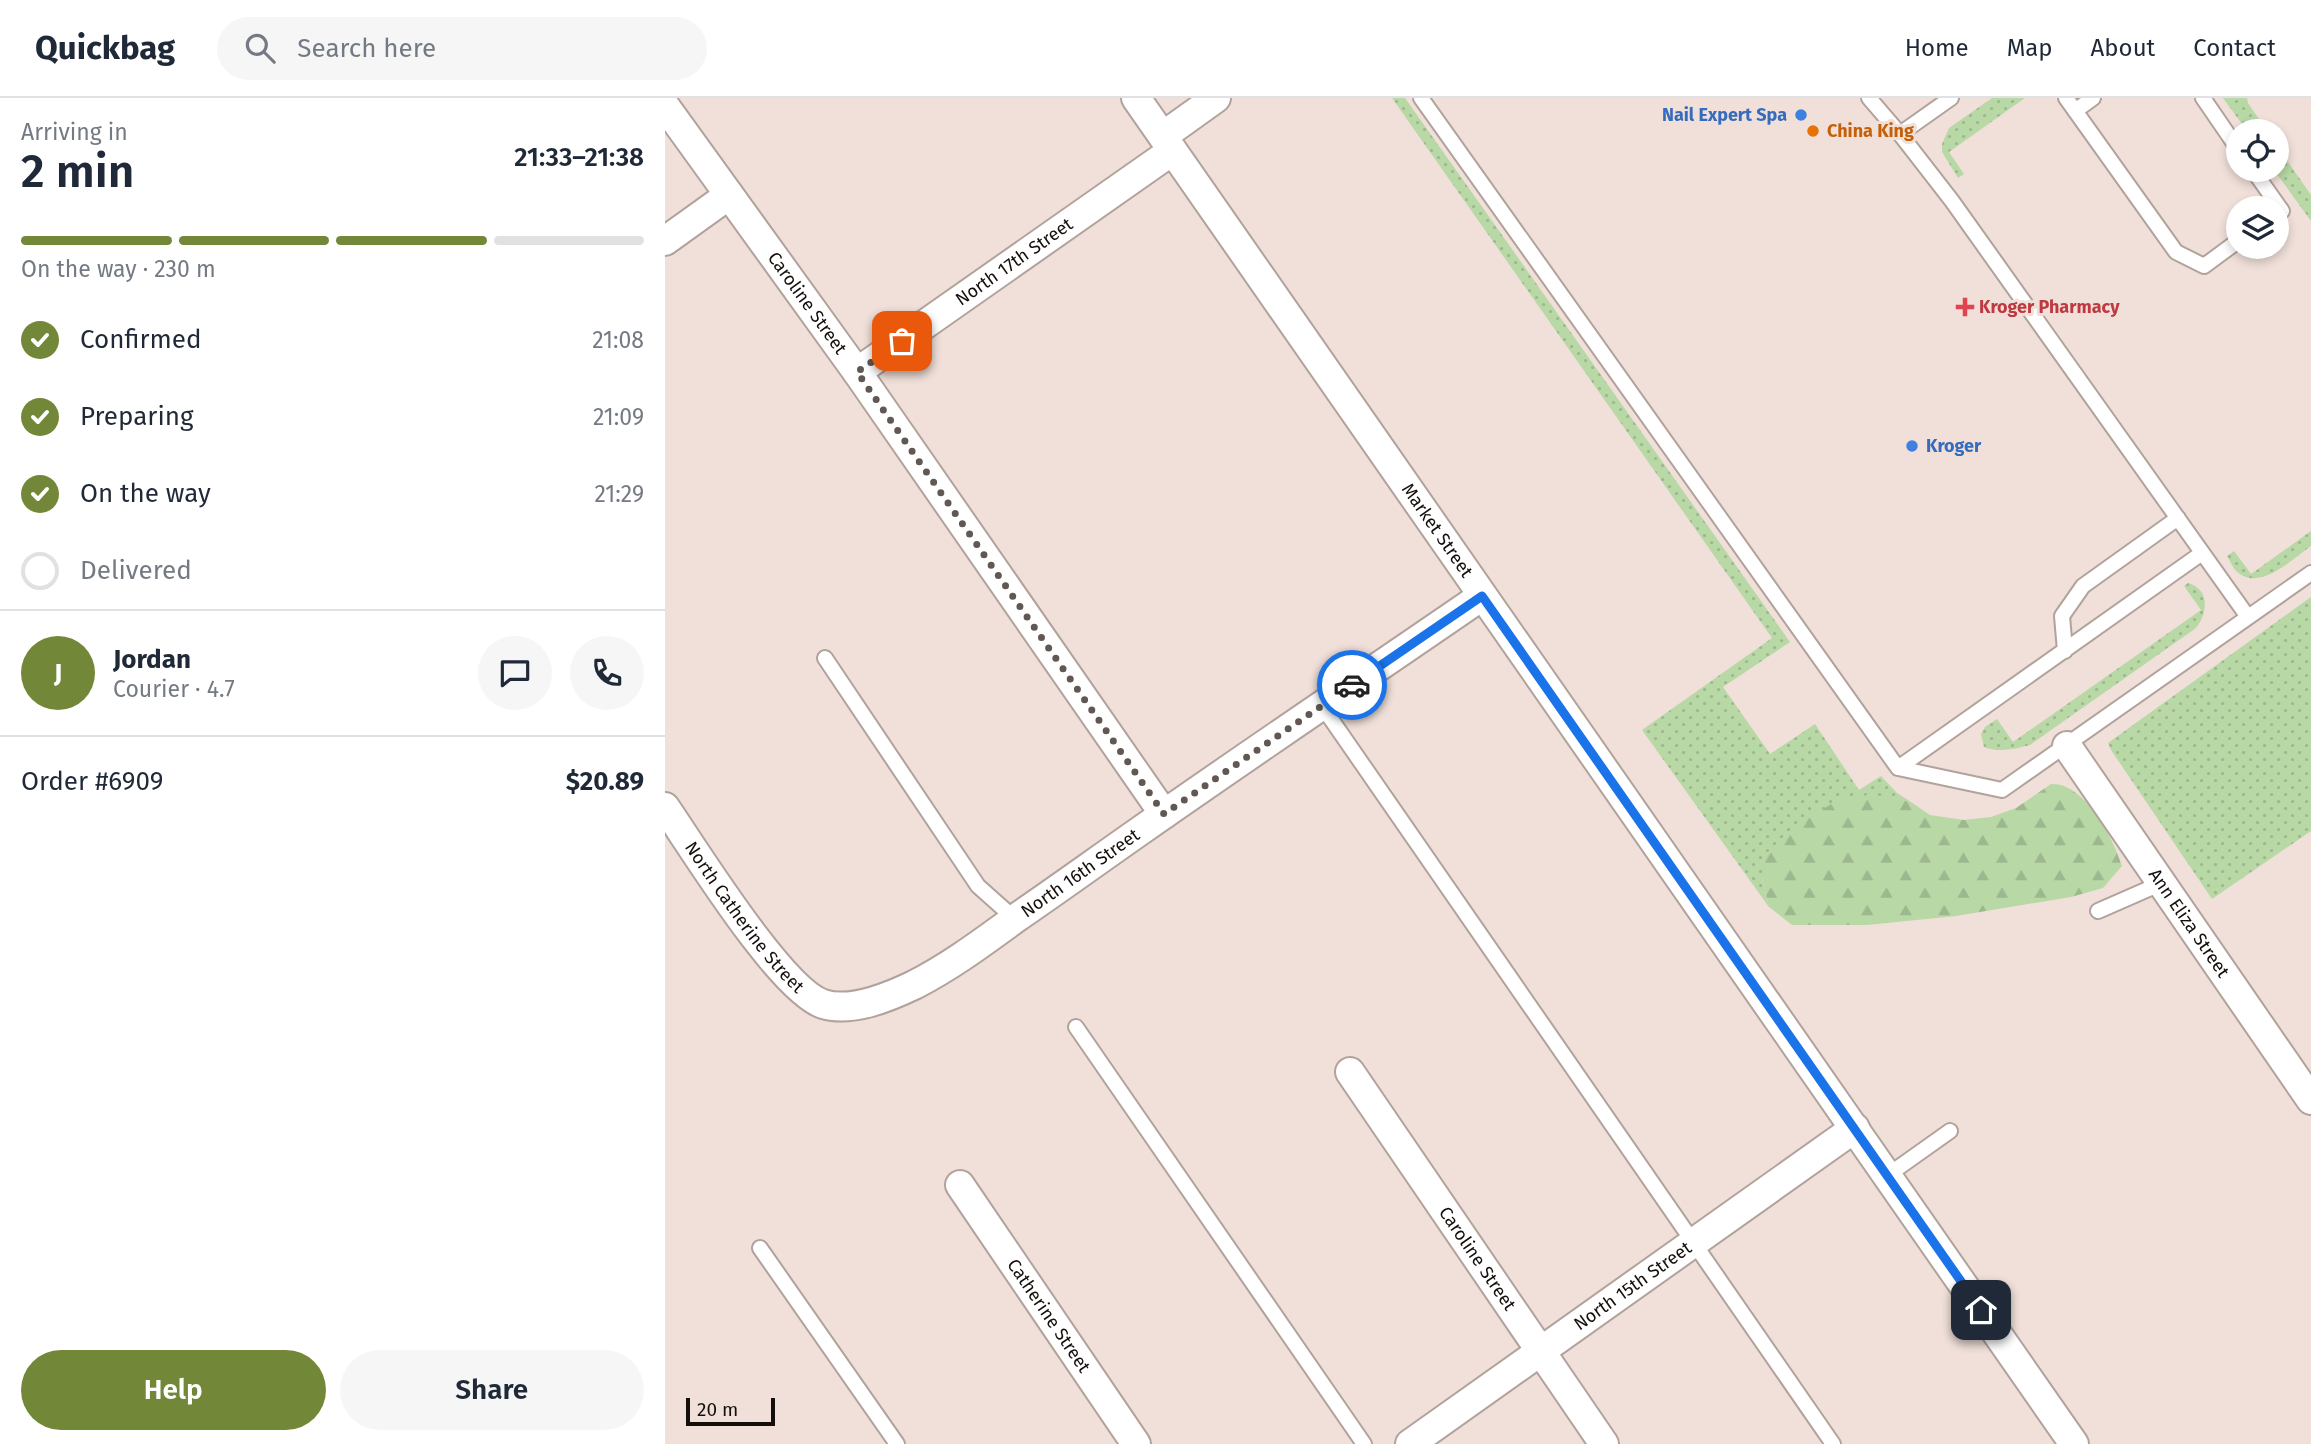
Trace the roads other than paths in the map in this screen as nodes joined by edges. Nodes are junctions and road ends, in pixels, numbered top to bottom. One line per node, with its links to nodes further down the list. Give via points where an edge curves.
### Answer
1 (1136, 98): 13 (street, Market Street)
2 (1216, 98): 13 (street, North 17th Street)
3 (1421, 98): 27 (lane)
4 (1869, 98): 12 (lane)
5 (1951, 98): 12 (lane)
6 (2066, 98): 10 (lane)
7 (2093, 98): 10 (lane)
8 (2203, 98): 11 (lane)
9 (665, 106): 14 (street, Caroline Street)
10 (2075, 111): 16 (lane, via 2176,252 2204,266)
11 (2226, 132)
12 (1900, 134): 18 (lane)
13 (1167, 144): 17 (street, North 17th Street); 21 (street, Market Street)
14 (729, 195): 15 (street); 17 (street, Caroline Street)
15 (665, 241)
16 (2226, 250)
17 (857, 372): 29 (street, Caroline Street)
18 (2178, 518): 19 (lane); 23 (lane, via 2083,586 2062,616)
19 (2202, 553): 22 (lane); 23 (lane)
20 (2311, 573): 22 (lane)
21 (1482, 596): 25 (street, North 16th Street); 37 (street, Market Street)
22 (2248, 617): 26 (lane)
23 (2064, 651): 27 (lane)
24 (825, 658): 32 (lane, via 978,886)
25 (1322, 706): 29 (street, North 16th Street); 41 (lane)
26 (2067, 746): 27 (lane, via 2002,790); 30 (street, Ann Eliza Street)
27 (1898, 768)
28 (665, 807): 33 (street, North Catherine Street, via 761,945 792,981 823,1004)
29 (1164, 814): 32 (street, North 16th Street)
30 (2162, 883): 31 (lane); 36 (street, Ann Eliza Street)
31 (2098, 911)
32 (1015, 919): 33 (street, North 16th Street, via 955,962 913,985 861,1004)
33 (840, 1006)
34 (1076, 1027): 46 (lane)
35 (1350, 1072): 43 (street, Caroline Street)
36 (2311, 1100)
37 (1856, 1128): 39 (street, Market Street); 41 (street, North 15th Street)
38 (1950, 1131): 39 (lane)
39 (1888, 1175): 50 (street, Market Street)
40 (960, 1185): 45 (street, Catherine Street)
41 (1695, 1242): 43 (street, North 15th Street); 49 (lane)
42 (760, 1248): 44 (lane)
43 (1540, 1352): 47 (street, North 15th Street); 48 (street, Caroline Street)
44 (897, 1444)
45 (1136, 1444)
46 (1364, 1444)
47 (1410, 1444)
48 (1604, 1444)
49 (1833, 1444)
50 (2074, 1444)

